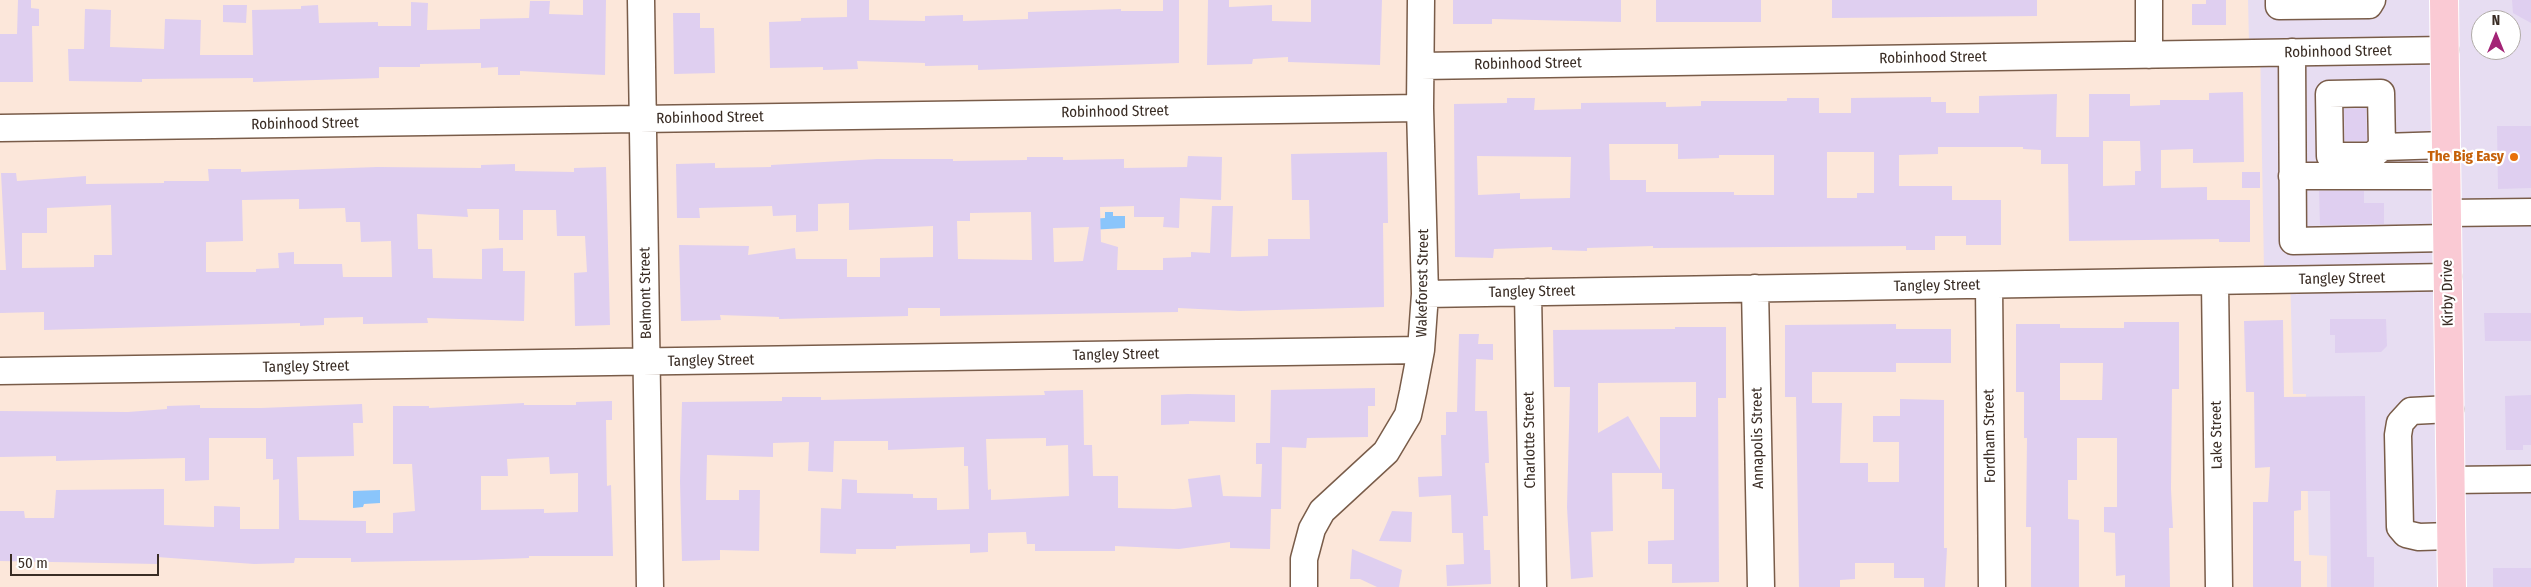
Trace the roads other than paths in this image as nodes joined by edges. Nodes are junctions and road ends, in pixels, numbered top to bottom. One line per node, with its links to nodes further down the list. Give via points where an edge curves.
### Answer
1 (641, 0): 12 (street, Belmont Street)
2 (1421, 0): 10 (street, Wakeforest Street)
3 (2149, 0): 9 (street)
4 (2279, 0): 5 (street, via 2280,6 2369,5)
5 (2372, 0)
6 (2444, 0): 7 (main road, Kirby Drive)
7 (2445, 50): 8 (street, Robinhood Street); 14 (main road, Kirby Drive)
8 (2292, 52): 9 (street, Robinhood Street); 16 (street)
9 (2149, 54): 10 (street, Robinhood Street)
10 (1422, 66): 11 (street, Wakeforest Street)
11 (1420, 108): 12 (street, Robinhood Street); 25 (street, Wakeforest Street)
12 (643, 119): 13 (street, Robinhood Street); 27 (street, Belmont Street)
13 (0, 128)
14 (2446, 145): 15 (street); 17 (main road, Kirby Drive)
15 (2382, 146): 15 (street, via 2382,93 2329,94 2330,156 2372,156)
16 (2292, 176): 17 (street); 19 (street, via 2293,240)
17 (2446, 176): 19 (main road, Kirby Drive)
18 (2531, 212): 19 (street)
19 (2447, 225): 20 (main road, Kirby Drive)
20 (2448, 277): 21 (street, Tangley Street); 29 (main road, Kirby Drive)
21 (2215, 282): 22 (street, Tangley Street); 38 (street, Lake Street)
22 (1988, 286): 23 (street, Tangley Street); 37 (street, Fordham Street)
23 (1755, 288): 24 (street, Tangley Street); 36 (street, Annapolis Street)
24 (1528, 292): 25 (street, Tangley Street); 35 (street, Charlotte Street)
25 (1426, 294): 26 (street, Wakeforest Street)
26 (1421, 350): 27 (street, Tangley Street); 34 (street, Wakeforest Street, via 1408,415 1396,436 1386,452 1322,511 1312,530 1304,559)
27 (647, 362): 28 (street, Tangley Street); 33 (street, Belmont Street)
28 (0, 371)
29 (2450, 409): 31 (main road, Kirby Drive); 32 (street, via 2411,411 2400,423 2398,435 2400,526 2406,534 2419,537)
30 (2531, 479): 31 (street)
31 (2450, 480): 32 (main road, Kirby Drive)
32 (2451, 536): 39 (main road, Kirby Drive)
33 (650, 587)
34 (1304, 587)
35 (1533, 587)
36 (1761, 587)
37 (1992, 587)
38 (2219, 587)
39 (2452, 587)

